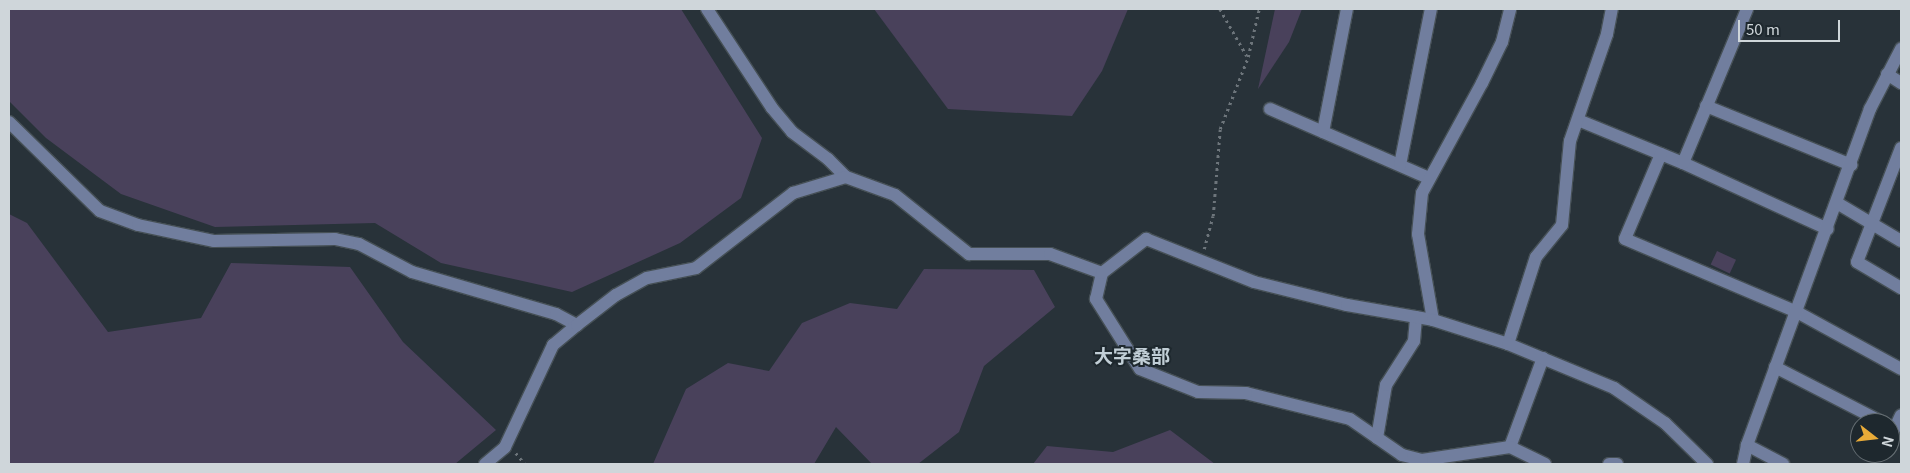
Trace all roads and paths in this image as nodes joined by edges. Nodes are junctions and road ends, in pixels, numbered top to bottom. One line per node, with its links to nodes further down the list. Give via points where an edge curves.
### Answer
1 (707, 9): 23 (street, via 772,108 792,132)
2 (1220, 9): 10 (path)
3 (1259, 9): 10 (path)
4 (1346, 9): 17 (street)
5 (1431, 9): 21 (street)
6 (1510, 9): 24 (street, via 1502,42)
7 (1612, 9): 15 (street, via 1607,34)
8 (1747, 9): 13 (street)
9 (1901, 49): 11 (street)
10 (1248, 57): 29 (path, via 1220,129 1212,216)
11 (1887, 74): 12 (street); 22 (street, via 1870,109)
12 (1901, 84)
13 (1706, 106): 20 (street); 22 (street)
14 (1270, 109): 17 (street)
15 (1578, 120): 18 (street); 36 (street, via 1566,167 1567,189 1562,225 1536,257)
16 (9, 122): 35 (street, via 100,211 138,225 214,242 335,239 359,244 412,272 556,314)
17 (1323, 132): 21 (street)
18 (1661, 154): 20 (street); 32 (street, via 1625,239)
19 (1900, 157): 26 (street)
20 (1683, 163): 27 (street)
21 (1400, 165): 24 (street)
22 (1851, 165): 25 (street)
23 (846, 177): 30 (street, via 895,195 969,254 1050,254); 35 (street, via 793,193 696,268 647,278 616,295)
24 (1429, 178): 34 (street, via 1419,208 1418,234)
25 (1837, 203): 26 (street); 27 (street)
26 (1873, 224): 28 (street); 31 (street, via 1857,262)
27 (1828, 229): 32 (street)
28 (1901, 241)
29 (1200, 263): 30 (street, via 1146,239); 33 (street, via 1293,293)
30 (1102, 273): 41 (street, via 1096,299 1140,370 1198,392 1246,393 1350,420)
31 (1901, 288)
32 (1795, 311): 38 (street); 39 (street)
33 (1416, 317): 34 (street); 41 (street, via 1414,341 1386,385)
34 (1433, 320): 36 (street)
35 (577, 325): 45 (street, via 553,345 505,447)
36 (1508, 344): 37 (street)
37 (1543, 358): 43 (street); 49 (street, via 1587,375 1639,404 1665,423)
38 (1775, 367): 40 (street); 42 (street)
39 (1901, 369)
40 (1865, 413)
41 (1377, 438): 44 (street, via 1402,455 1422,460)
42 (1747, 445): 50 (street); 51 (street)
43 (1510, 447): 44 (street); 46 (street)
44 (1450, 460)
45 (485, 464)
46 (1545, 464)
47 (1609, 464): 48 (street)
48 (1617, 464)
49 (1707, 464)
50 (1743, 464)
51 (1783, 464)

